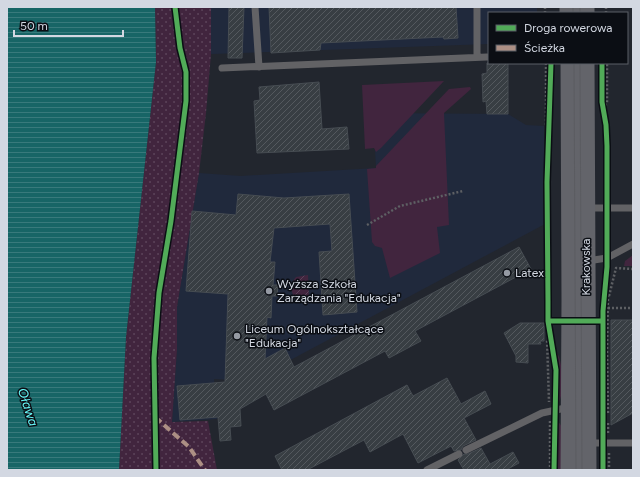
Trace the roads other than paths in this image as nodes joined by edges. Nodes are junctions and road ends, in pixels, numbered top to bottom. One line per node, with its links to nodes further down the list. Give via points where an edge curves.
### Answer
1 (255, 7): 7 (lane)
2 (477, 7): 3 (lane)
3 (477, 56): 4 (lane); 7 (lane)
4 (487, 56)
5 (570, 64): 13 (main road, Krakowska)
6 (585, 64): 9 (main road, Krakowska)
7 (259, 67): 8 (lane)
8 (222, 68)
9 (586, 208): 10 (lane); 12 (main road, Krakowska)
10 (633, 208)
11 (633, 244): 12 (lane, via 610,257)
12 (586, 261): 15 (main road, Krakowska)
13 (558, 408): 16 (lane, via 542,413); 19 (main road, Krakowska)
14 (633, 444): 15 (lane)
15 (600, 445): 20 (main road, Krakowska)
16 (466, 450)
17 (459, 454): 18 (lane)
18 (427, 470)
19 (570, 470)
20 (587, 470)

